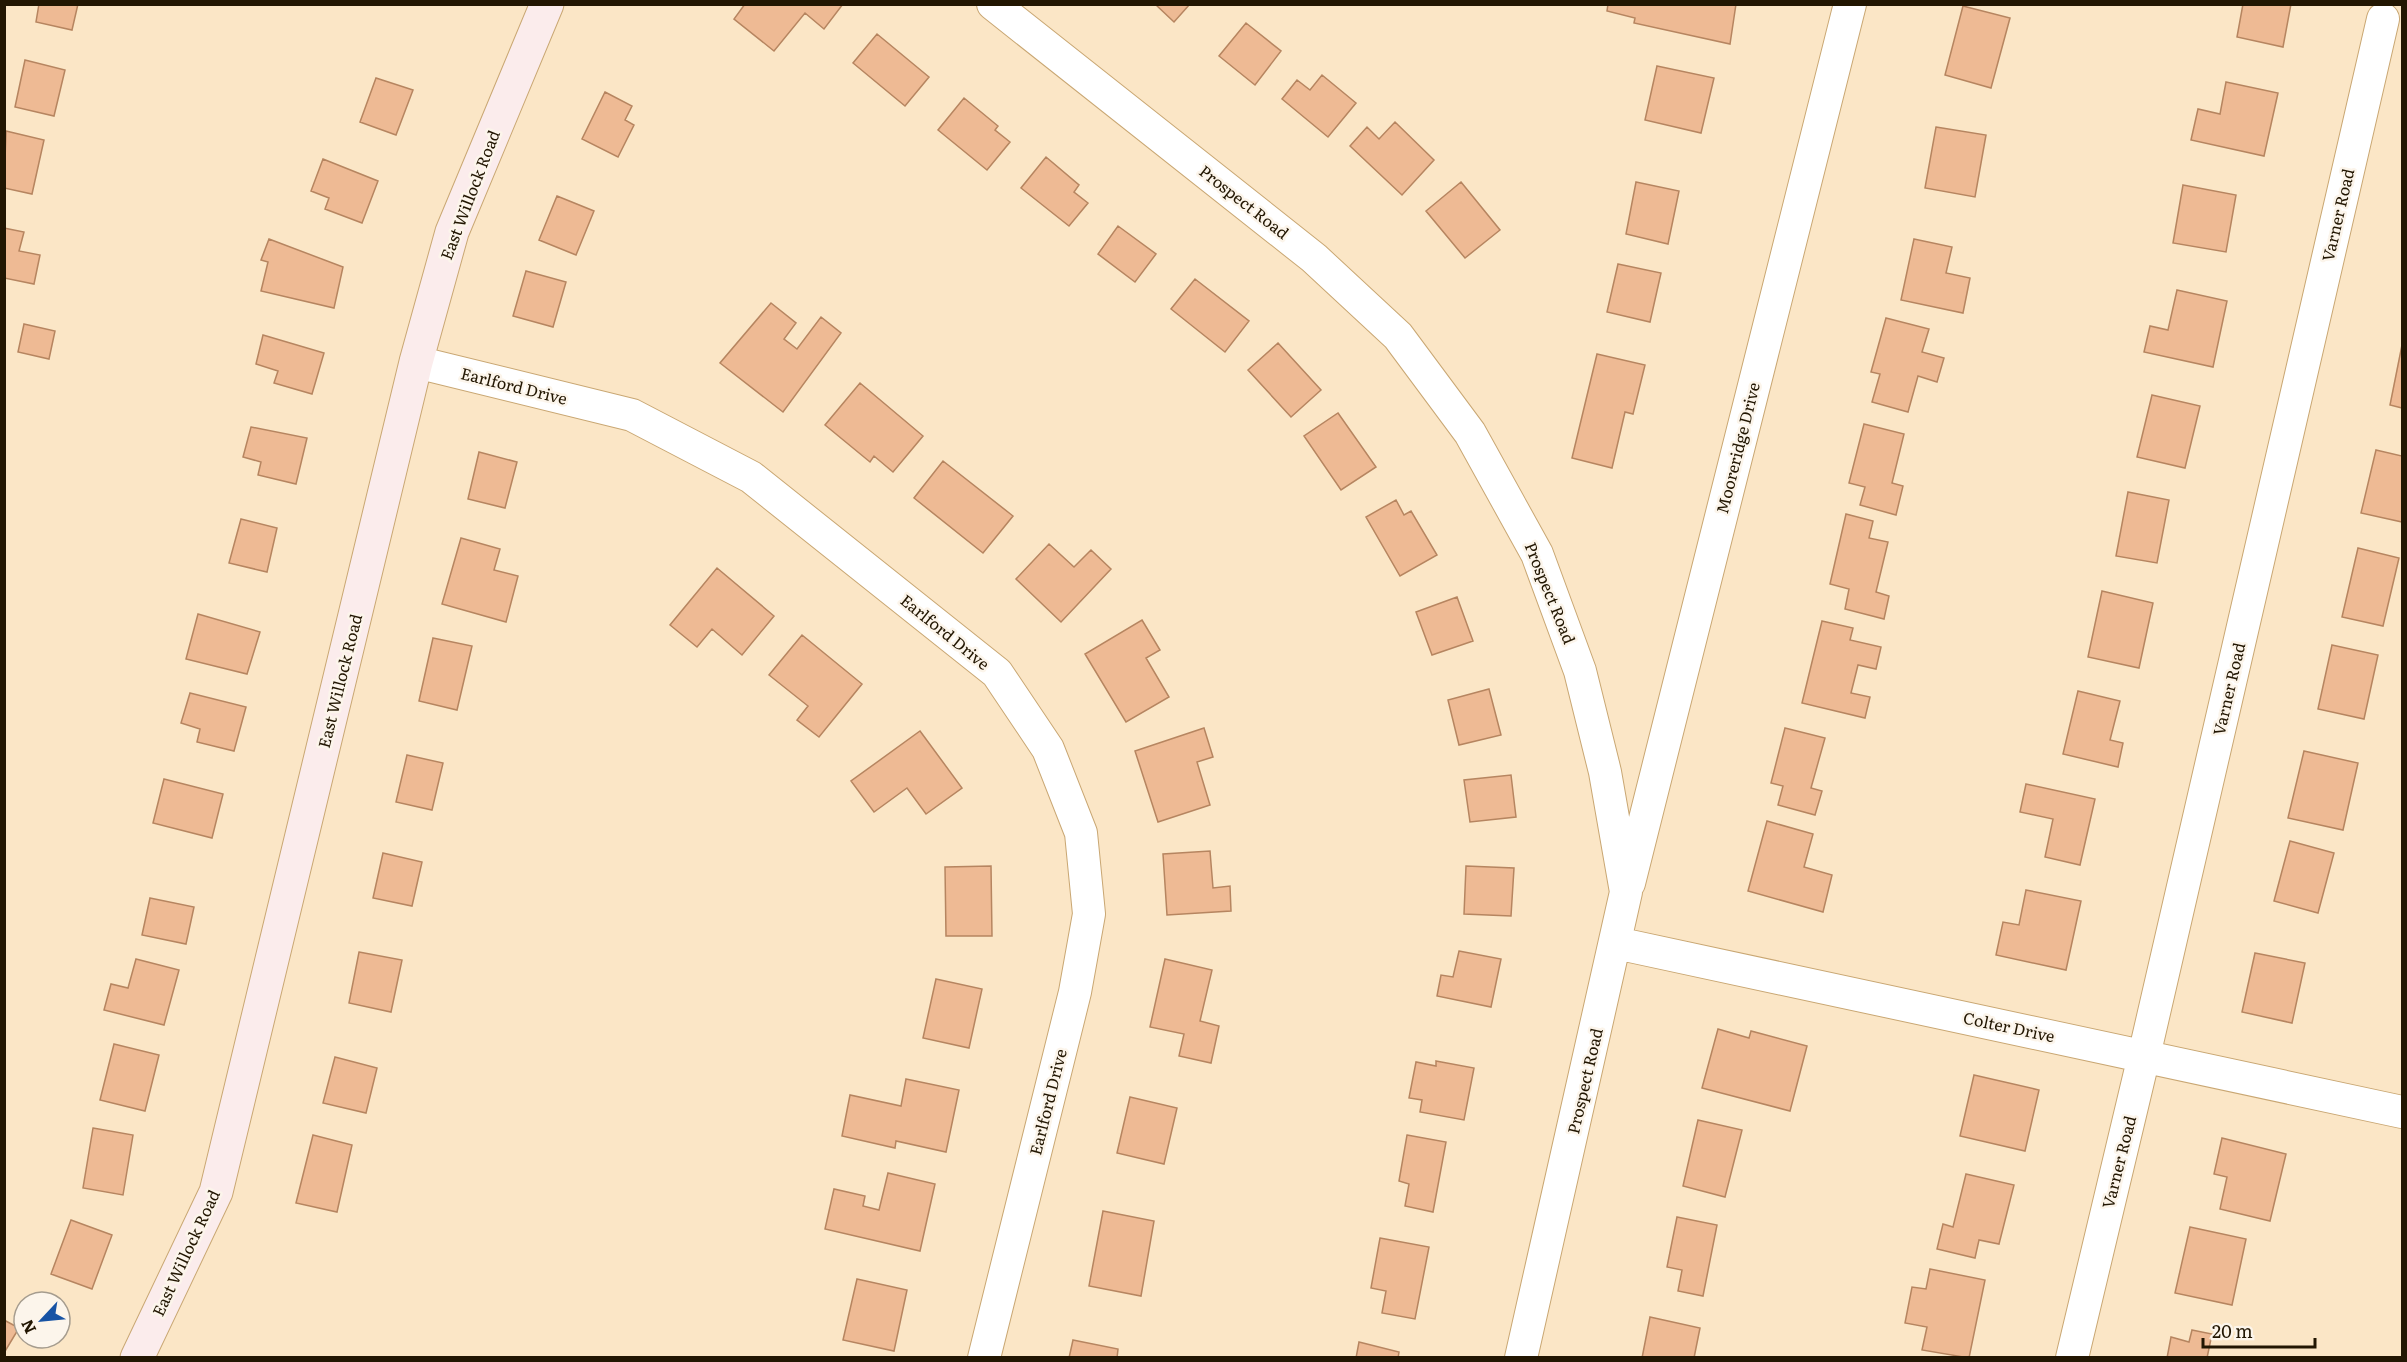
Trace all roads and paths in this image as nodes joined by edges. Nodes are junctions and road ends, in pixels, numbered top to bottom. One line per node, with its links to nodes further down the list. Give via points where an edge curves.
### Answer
1 (547, 4): 5 (street, East Willock Road, via 452,232)
2 (993, 4): 6 (street, Prospect Road, via 1314,258 1398,336 1470,433 1537,554 1580,671 1605,772)
3 (1850, 4): 6 (street, Mooreridge Drive)
4 (2383, 19): 8 (street, Varner Road)
5 (416, 362): 10 (street, East Willock Road, via 216,1192); 11 (street, Earlford Drive, via 632,415 751,477 997,673 1048,749 1081,833 1089,914 1075,992)
6 (1626, 892): 7 (street, Prospect Road)
7 (1616, 943): 8 (street, Colter Drive); 12 (street, Prospect Road)
8 (2144, 1056): 9 (street, Colter Drive); 13 (street, Varner Road)
9 (2403, 1112)
10 (138, 1358)
11 (984, 1358)
12 (1521, 1358)
13 (2072, 1358)

